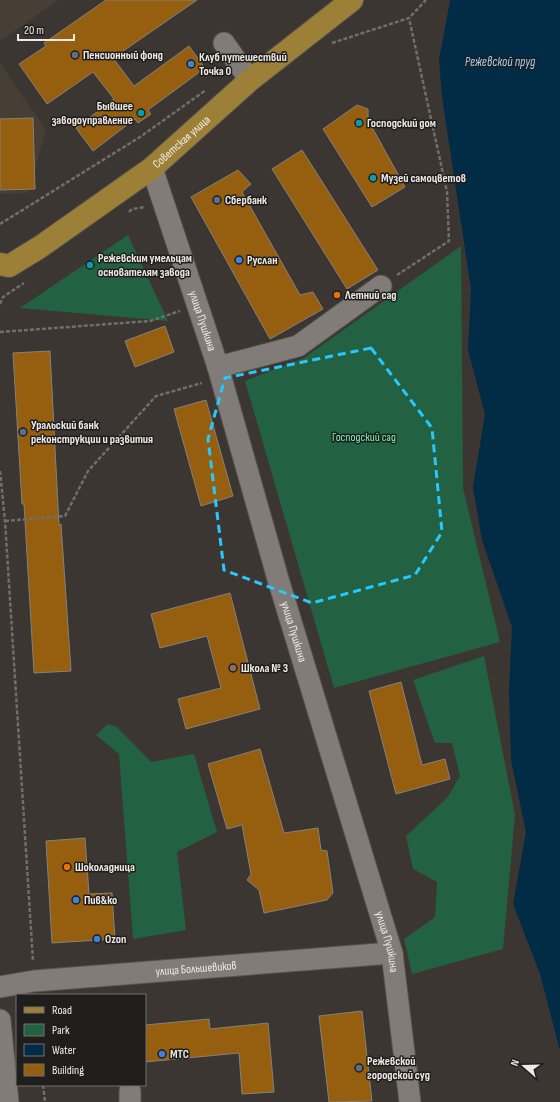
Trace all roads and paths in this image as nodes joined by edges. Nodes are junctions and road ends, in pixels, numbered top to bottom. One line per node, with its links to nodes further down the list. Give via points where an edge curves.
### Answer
1 (352, 0): 6 (main road, Советская улица)
2 (426, 0): 3 (path)
3 (409, 18): 5 (path); 14 (path, via 446,192 449,241)
4 (224, 43): 6 (street)
5 (325, 45)
6 (250, 80): 8 (main road, Советская улица)
7 (209, 88): 11 (path, via 140,137)
8 (152, 168): 9 (street, улица Пушкина); 12 (main road, Советская улица, via 40,247 9,266)
9 (160, 190): 10 (path, via 148,207 132,209); 18 (street, улица Пушкина)
10 (126, 214)
11 (0, 224)
12 (0, 264)
13 (29, 279): 15 (path, via 3,297)
14 (381, 286): 18 (street, via 298,346)
15 (0, 304)
16 (183, 310): 17 (path, via 150,321)
17 (0, 332)
18 (218, 367): 22 (street, улица Пушкина, via 278,579)
19 (204, 383): 21 (path, via 156,396 88,471 64,516)
20 (0, 471): 21 (path)
21 (5, 520): 23 (path)
22 (392, 953): 23 (street, улица Большевиков); 29 (street, улица Пушкина)
23 (34, 981): 24 (street, улица Большевиков)
24 (0, 987)
25 (0, 1020): 27 (street)
26 (43, 1086): 28 (path)
27 (8, 1102)
28 (45, 1102)
29 (410, 1102)

